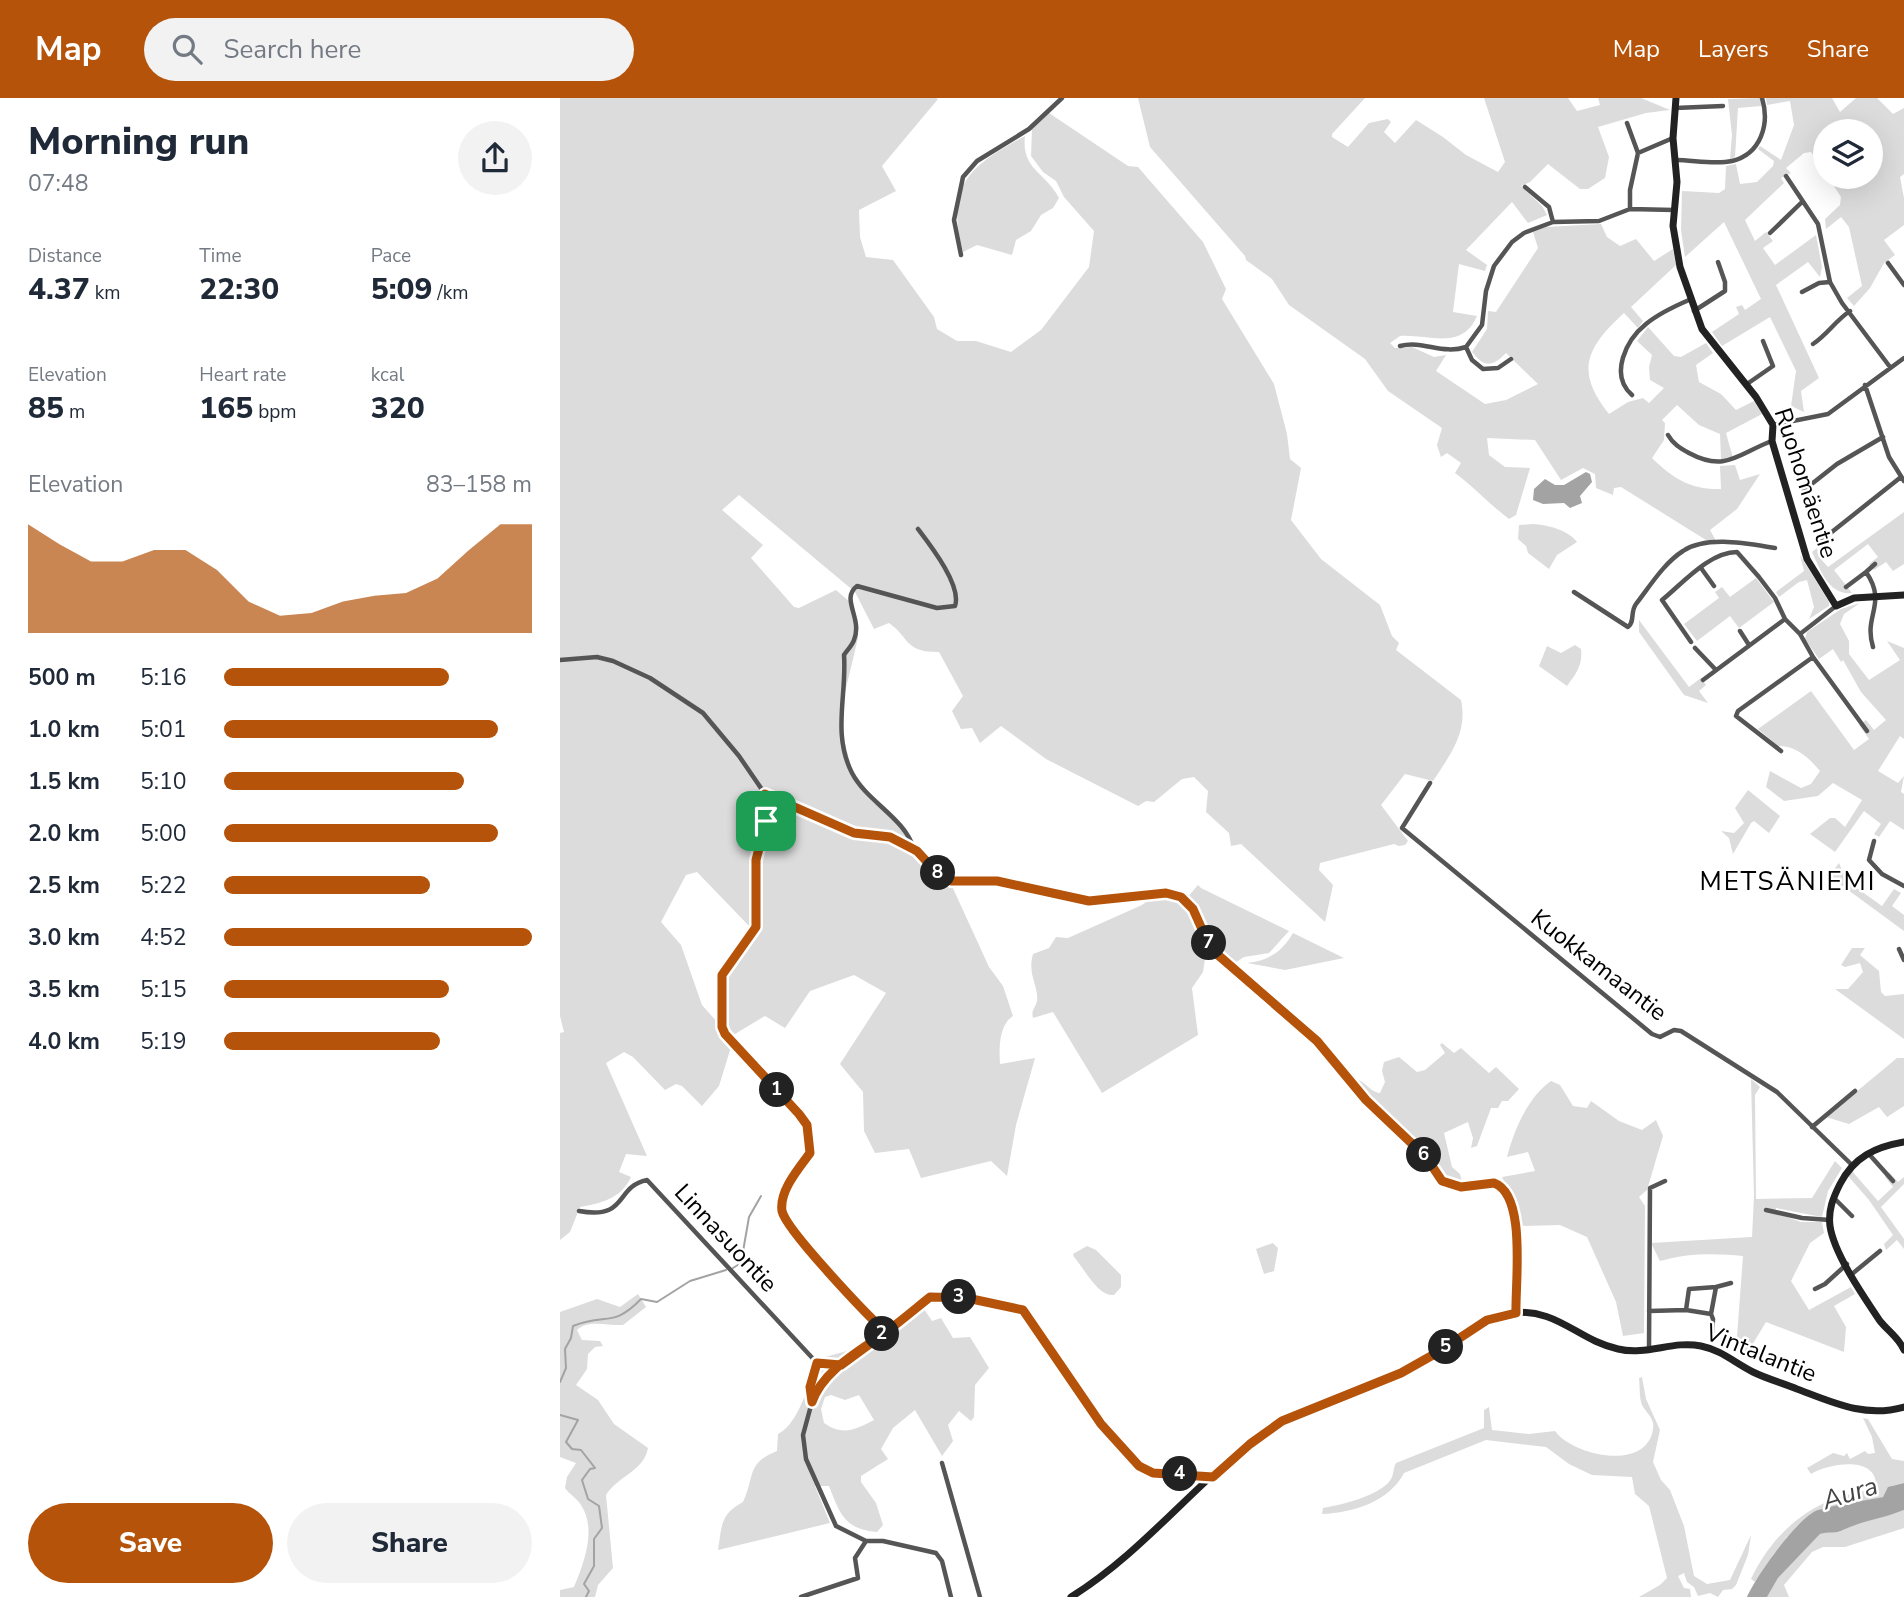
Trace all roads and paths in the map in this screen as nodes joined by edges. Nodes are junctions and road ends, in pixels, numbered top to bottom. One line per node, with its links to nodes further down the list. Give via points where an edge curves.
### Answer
1 (1062, 98): 17 (street, via 1029,129 977,161 963,177 954,220)
2 (1676, 98): 5 (street, Ruohomäentie)
3 (1762, 98): 9 (street, via 1765,129 1752,151 1733,161)
4 (1723, 106): 5 (street)
5 (1674, 108): 7 (street, Ruohomäentie)
6 (1627, 123): 8 (street)
7 (1673, 138): 8 (street); 9 (street, Ruohomäentie)
8 (1638, 153): 13 (street)
9 (1676, 160): 14 (street, Ruohomäentie)
10 (1786, 176): 12 (street)
11 (1525, 187): 15 (street, via 1549,207)
12 (1802, 202): 16 (street); 20 (street, via 1818,224)
13 (1630, 209): 14 (street); 15 (street, via 1599,221)
14 (1674, 210): 23 (street, Ruohomäentie, via 1674,241)
15 (1553, 222): 29 (street, via 1524,233 1503,253 1488,286 1482,325)
16 (1770, 233)
17 (961, 255)
18 (1718, 262): 24 (street, via 1726,282 1724,292)
19 (1888, 263): 21 (street)
20 (1830, 282): 22 (street); 25 (street)
21 (1904, 285)
22 (1802, 292)
23 (1689, 300): 24 (street, Ruohomäentie); 35 (street, via 1648,322 1632,341 1621,368 1624,385)
24 (1693, 311): 33 (street, Ruohomäentie, via 1713,346)
25 (1850, 311): 27 (street); 32 (street)
26 (1763, 341): 33 (street, via 1773,366)
27 (1813, 344)
28 (1400, 346): 29 (street, via 1417,344 1445,351)
29 (1466, 347): 30 (street, via 1483,369 1498,369)
30 (1511, 359)
31 (1903, 359): 32 (street)
32 (1890, 367): 34 (street)
33 (1747, 384): 36 (street, Ruohomäentie)
34 (1865, 385): 36 (street, via 1828,414); 38 (street)
35 (1632, 395)
36 (1773, 425): 39 (street, Ruohomäentie)
37 (1668, 435): 39 (street, via 1678,447 1712,462 1731,461)
38 (1883, 437): 40 (street); 41 (street)
39 (1772, 442): 55 (street, Ruohomäentie, via 1807,559)
40 (1903, 479): 43 (street)
41 (1804, 489)
42 (919, 529): 72 (street, via 958,599 955,606 937,608 857,586 850,592 856,636 844,655 846,677 839,727 851,772 910,836)
43 (1818, 543)
44 (1740, 544): 45 (street); 46 (street); 52 (street, via 1709,544 1683,551 1636,605 1628,628)
45 (1775, 548)
46 (1740, 555): 48 (street, via 1724,554); 56 (street, via 1775,598)
47 (1875, 564): 49 (street)
48 (1701, 568): 50 (street); 59 (street, via 1662,600)
49 (1866, 572): 51 (street); 54 (street)
50 (1714, 586)
51 (1846, 587)
52 (1574, 592)
53 (1904, 595): 54 (street)
54 (1878, 596): 55 (street, via 1854,598); 61 (street, via 1870,629)
55 (1836, 606): 58 (street)
56 (1785, 620): 58 (street); 60 (street)
57 (1740, 631): 60 (street)
58 (1800, 634): 63 (street)
59 (1690, 642)
60 (1749, 645): 65 (street)
61 (1873, 647)
62 (1695, 648): 65 (street)
63 (1813, 657): 67 (street); 68 (street, via 1736,716)
64 (560, 660): 70 (street, via 614,661 686,699 723,735)
65 (1716, 670): 66 (street)
66 (1703, 680)
67 (1867, 731)
68 (1781, 751)
69 (1430, 783): 77 (street, Kuokkamaantie, via 1402,828 1652,1034 1660,1037 1681,1031 1777,1092)
70 (765, 794): 72 (street, via 854,833 890,837); 98 (street, via 766,821 756,860 756,927 722,975 722,1027 807,1125 810,1153 785,1195 785,1217)
71 (1874, 841): 73 (street, via 1869,860)
72 (914, 849): 96 (street, via 951,881 997,881 1089,901 1166,893 1186,901 1218,955 1317,1041 1366,1100 1426,1157 1442,1181 1461,1187 1494,1183 1506,1191 1516,1222)
73 (1903, 887)
74 (1899, 949): 75 (street)
75 (1904, 960)
76 (1855, 1091): 77 (street)
77 (1812, 1127): 80 (street, Kuokkamaantie)
78 (1904, 1142): 79 (street)
79 (1868, 1153): 80 (street); 82 (street)
80 (1852, 1165): 83 (street)
81 (1665, 1181): 95 (street, via 1650,1188)
82 (1893, 1181)
83 (1833, 1197): 86 (street); 87 (street)
84 (1766, 1210): 87 (street)
85 (579, 1211): 102 (street, Linnasuontie, via 608,1212 639,1183 650,1182)
86 (1852, 1216)
87 (1827, 1220): 89 (street)
88 (1880, 1251): 90 (street)
89 (1847, 1264): 90 (street); 93 (street)
90 (1852, 1274): 100 (street)
91 (1731, 1283): 92 (street)
92 (1716, 1287): 94 (street, via 1689,1289); 97 (street)
93 (1815, 1289)
94 (1686, 1310): 95 (street); 97 (street)
95 (1649, 1311): 101 (street)
96 (1516, 1313): 101 (street, Vintalantie, via 1556,1318 1614,1348); 107 (street, Vintalantie, via 1487,1320 1401,1373 1282,1421)
97 (1711, 1314): 99 (street)
98 (886, 1332): 103 (street); 107 (street, via 934,1296 1019,1308 1101,1424 1139,1466 1153,1473)
99 (1712, 1339)
100 (1904, 1350)
101 (1649, 1351): 105 (street, Vintalantie, via 1703,1346 1761,1376 1850,1409 1877,1412)
102 (817, 1363): 103 (street); 104 (street, via 810,1387)
103 (841, 1365): 104 (street)
104 (812, 1402): 108 (street, via 803,1435 806,1459 834,1524)
105 (1904, 1407)
106 (942, 1463): 111 (street)
107 (1213, 1477): 112 (street, Vintalantie, via 1113,1569)
108 (866, 1541): 109 (street, via 855,1558 858,1578); 110 (street, via 936,1553)
109 (802, 1597)
110 (951, 1597)
111 (980, 1597)
112 (1071, 1597)

